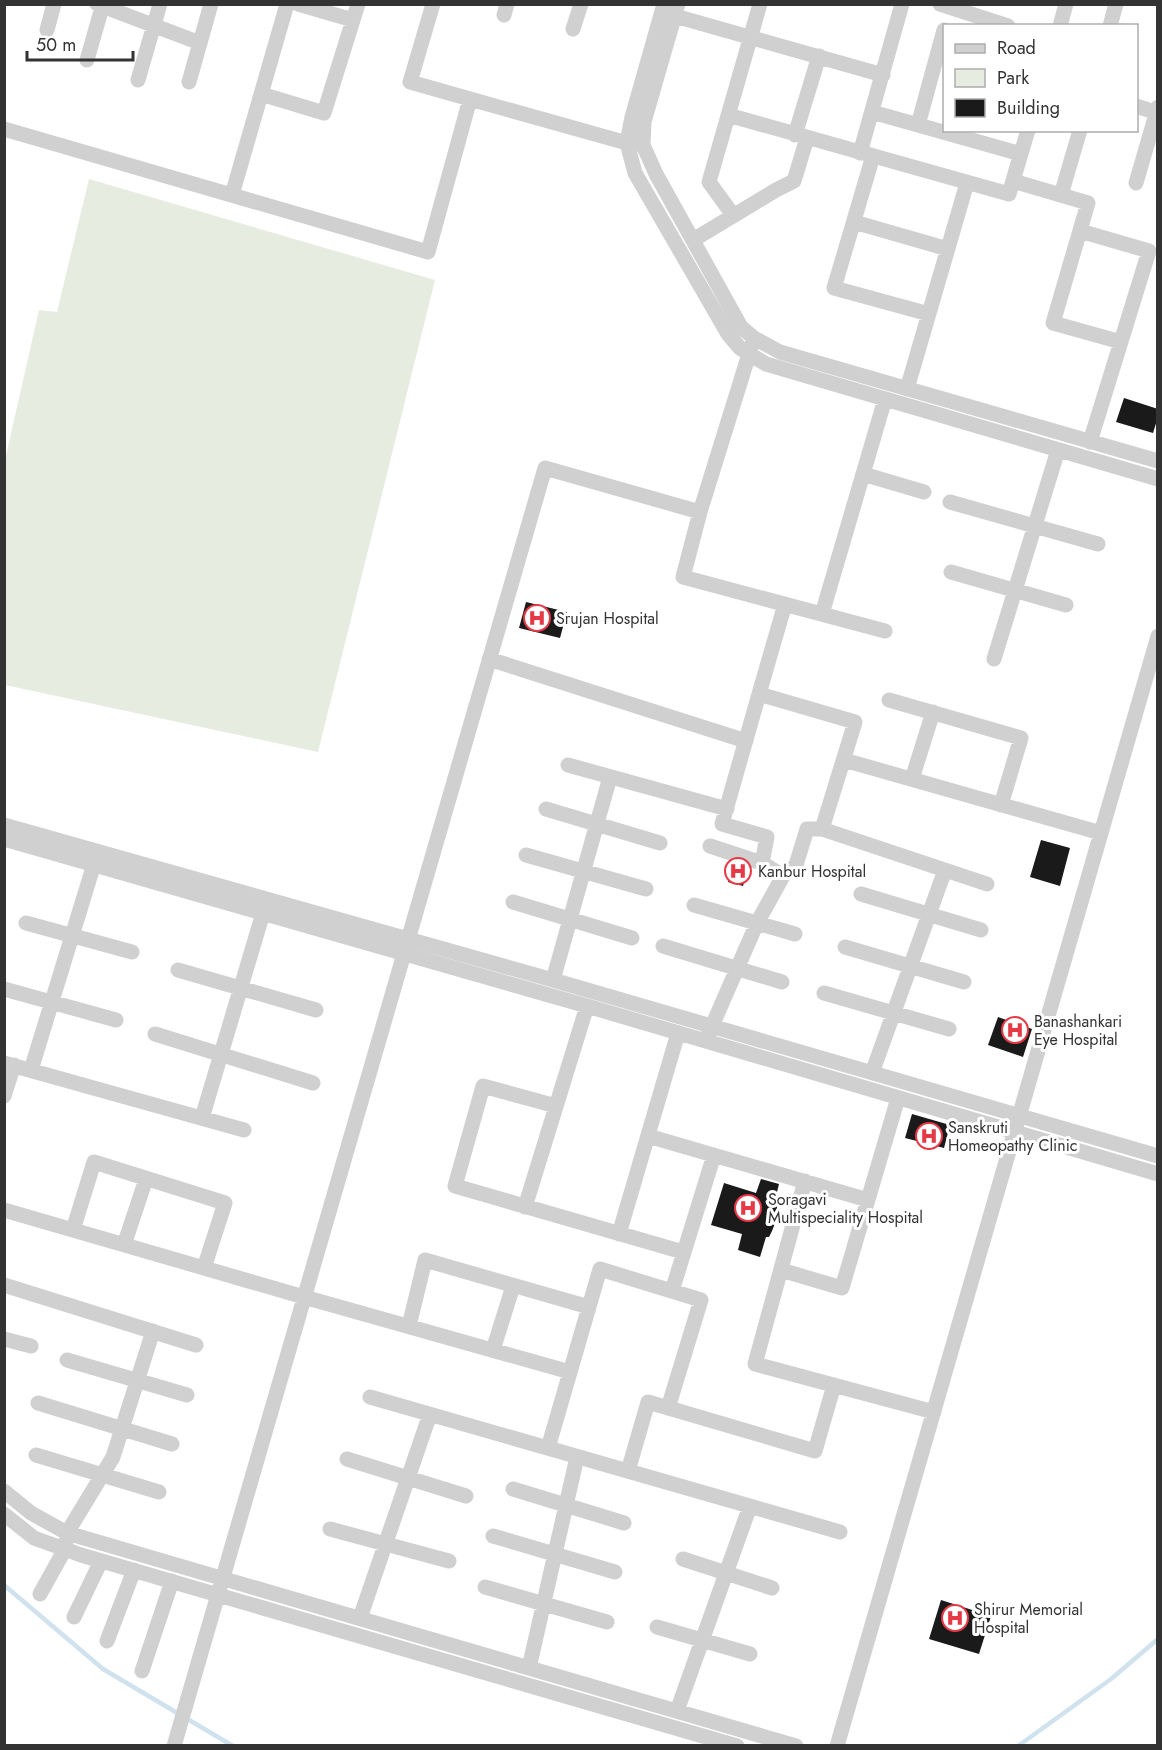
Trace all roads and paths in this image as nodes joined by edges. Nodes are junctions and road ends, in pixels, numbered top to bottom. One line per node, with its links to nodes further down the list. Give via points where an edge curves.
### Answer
1 (54, 4): 23 (street)
2 (160, 4): 22 (street)
3 (212, 4): 27 (street)
4 (287, 4): 33 (street)
5 (298, 4): 17 (street)
6 (358, 4): 17 (street)
7 (433, 4): 34 (street, via 410,82)
8 (581, 4): 24 (street)
9 (664, 4): 44 (street)
10 (760, 4): 25 (street)
11 (902, 4): 30 (street)
12 (1066, 4): 20 (street)
13 (1116, 4): 21 (street)
14 (101, 5): 22 (street); 29 (street)
15 (947, 6): 18 (street); 19 (street)
16 (676, 10): 25 (street); 45 (street, via 644,122)
17 (353, 20): 33 (street, via 324,113)
18 (946, 24)
19 (1002, 24)
20 (1061, 24)
21 (1111, 24)
22 (154, 26): 27 (street); 31 (street)
23 (47, 30)
24 (573, 30)
25 (750, 37): 28 (street); 38 (street)
26 (943, 37): 39 (street)
27 (200, 44): 32 (street)
28 (819, 56): 30 (street); 43 (street)
29 (87, 60)
30 (883, 75): 37 (street)
31 (138, 80)
32 (189, 82)
33 (261, 94): 51 (street)
34 (470, 99): 44 (street); 51 (street, via 428,252)
35 (1138, 106): 36 (street)
36 (1157, 111): 50 (street)
37 (872, 112): 39 (street); 46 (street)
38 (728, 115): 43 (street); 53 (street, via 709,182)
39 (918, 125): 47 (street)
40 (4, 129): 51 (street)
41 (1027, 132): 47 (street)
42 (1079, 132): 52 (street)
43 (801, 136): 46 (street); 53 (street, via 794,181)
44 (627, 143): 45 (street); 61 (street, via 635,173 728,334)
45 (643, 145): 56 (street)
46 (866, 154): 49 (street); 54 (street)
47 (1021, 154): 48 (street)
48 (1013, 181): 49 (street, via 1009,194); 52 (street)
49 (967, 183): 57 (street)
50 (1136, 183)
51 (231, 195)
52 (1061, 195): 55 (street, via 1088,203)
53 (734, 215): 56 (street)
54 (854, 222): 57 (street); 58 (street, via 834,288)
55 (1080, 231): 60 (street, via 1053,323); 60 (street, via 1149,251)
56 (693, 240): 59 (street, via 741,327)
57 (948, 249): 58 (street)
58 (929, 314): 62 (street)
59 (754, 338): 61 (street); 62 (street, via 780,352)
60 (1121, 342): 64 (street)
61 (749, 354): 63 (street, via 766,364); 71 (street)
62 (907, 389): 64 (street)
63 (885, 399): 65 (street); 67 (street)
64 (1090, 442): 66 (street)
65 (1058, 450): 68 (street); 72 (street)
66 (1158, 461)
67 (863, 474): 69 (street); 78 (street)
68 (1158, 479)
69 (924, 492)
70 (950, 502): 72 (street)
71 (700, 513): 76 (street, via 683,577); 81 (street, via 545,468)
72 (1035, 526): 73 (street); 75 (street)
73 (1098, 544)
74 (951, 572): 75 (street)
75 (1015, 590): 77 (street); 82 (street)
76 (784, 604): 78 (street); 83 (street)
77 (1066, 604)
78 (822, 614): 79 (street)
79 (885, 631)
80 (1158, 636): 97 (street)
81 (489, 659): 86 (street); 121 (street)
82 (994, 659)
83 (759, 694): 86 (street); 87 (street, via 855,722)
84 (889, 700): 85 (street)
85 (933, 712): 90 (street); 91 (street, via 1021,738)
86 (746, 741): 93 (street)
87 (844, 760): 90 (street); 96 (street)
88 (568, 765): 89 (street)
89 (610, 777): 93 (street); 94 (street)
90 (912, 779): 91 (street)
91 (1000, 804): 97 (street)
92 (546, 809): 94 (street)
93 (727, 809): 102 (street, via 722,824 767,837)
94 (597, 824): 99 (street); 105 (street)
95 (4, 825): 121 (street)
96 (822, 829): 104 (street); 106 (street, via 807,829 796,865)
97 (1101, 833): 152 (street)
98 (4, 839): 103 (street)
99 (660, 843)
100 (710, 846): 102 (street)
101 (526, 855): 105 (street)
102 (762, 863): 106 (street)
103 (94, 864): 112 (street); 119 (street)
104 (945, 870): 107 (street); 113 (street)
105 (583, 871): 108 (street); 114 (street)
106 (783, 876): 116 (street)
107 (987, 884)
108 (646, 889)
109 (861, 894): 113 (street)
110 (513, 902): 114 (street)
111 (694, 905): 116 (street)
112 (263, 913): 121 (street); 131 (street)
113 (929, 914): 117 (street); 125 (street)
114 (570, 919): 120 (street); 128 (street)
115 (26, 922): 119 (street)
116 (757, 923): 118 (street); 126 (street)
117 (981, 930)
118 (795, 934)
119 (72, 935): 124 (street); 134 (street)
120 (632, 938)
121 (406, 946): 128 (street); 135 (street); 174 (street)
122 (663, 946): 126 (street)
123 (845, 947): 125 (street)
124 (132, 952)
125 (910, 966): 130 (street); 137 (street)
126 (736, 969): 129 (street); 139 (street)
127 (178, 970): 131 (street)
128 (553, 980): 139 (street)
129 (782, 982)
130 (964, 982)
131 (241, 988): 136 (street); 144 (street)
132 (4, 989): 134 (street)
133 (824, 993): 137 (street)
134 (52, 1002): 138 (street); 146 (street)
135 (587, 1006): 141 (street); 151 (street)
136 (316, 1010)
137 (893, 1013): 140 (street); 147 (street)
138 (116, 1020)
139 (711, 1026): 143 (street); 147 (street)
140 (950, 1029)
141 (678, 1033): 143 (street); 156 (street)
142 (155, 1034): 144 (street)
143 (706, 1041): 150 (street)
144 (221, 1054): 148 (street); 153 (street)
145 (9, 1064): 146 (street); 149 (street)
146 (31, 1070): 153 (street)
147 (872, 1073): 152 (street)
148 (313, 1083)
149 (4, 1096)
150 (898, 1098): 155 (street); 162 (street)
151 (555, 1106): 163 (street); 163 (street, via 483,1086 455,1186)
152 (1020, 1116): 155 (street); 158 (street)
153 (202, 1118): 154 (street)
154 (244, 1130)
155 (1015, 1132): 159 (street); 190 (street)
156 (648, 1136): 157 (street); 166 (street)
157 (714, 1155): 161 (street); 168 (street)
158 (1158, 1156)
159 (1158, 1174)
160 (146, 1179): 165 (street, via 94,1162); 167 (street); 169 (street, via 225,1203)
161 (805, 1181): 162 (street); 170 (street)
162 (868, 1200): 170 (street, via 842,1288)
163 (525, 1207): 166 (street)
164 (4, 1210): 165 (street)
165 (74, 1230): 167 (street)
166 (619, 1234): 168 (street)
167 (124, 1245): 169 (street)
168 (683, 1252): 173 (street)
169 (204, 1268): 174 (street)
170 (781, 1270): 185 (street, via 755,1364)
171 (4, 1286): 177 (street)
172 (513, 1286): 175 (street); 176 (street, via 425,1260); 181 (street)
173 (672, 1291): 175 (street, via 600,1269); 189 (street, via 701,1300)
174 (304, 1297): 176 (street); 222 (street)
175 (589, 1308): 183 (street)
176 (409, 1326): 181 (street)
177 (153, 1331): 179 (street); 184 (street)
178 (4, 1339): 180 (street)
179 (196, 1345)
180 (31, 1346)
181 (493, 1350): 183 (street)
182 (67, 1360): 184 (street)
183 (570, 1372): 194 (street)
184 (137, 1380): 186 (street); 192 (street)
185 (834, 1385): 189 (street, via 815,1451); 190 (street)
186 (187, 1395)
187 (370, 1396): 191 (street)
188 (38, 1403): 192 (street)
189 (668, 1408): 198 (street, via 648,1402)
190 (934, 1412): 242 (street)
191 (430, 1414): 194 (street); 200 (street)
192 (122, 1429): 193 (street); 199 (street)
193 (172, 1444)
194 (548, 1448): 196 (street)
195 (36, 1455): 199 (street)
196 (577, 1457): 198 (street); 205 (street)
197 (347, 1459): 200 (street)
198 (628, 1471): 206 (street)
199 (103, 1475): 203 (street); 211 (street)
200 (408, 1478): 204 (street); 213 (street)
201 (513, 1489): 205 (street)
202 (4, 1491): 211 (street, via 31,1513)
203 (159, 1492)
204 (466, 1496)
205 (566, 1505): 208 (street); 215 (street)
206 (750, 1506): 210 (street); 221 (street)
207 (4, 1514): 214 (street, via 34,1538)
208 (624, 1523)
209 (330, 1529): 213 (street)
210 (840, 1532)
211 (67, 1533): 214 (street); 222 (street)
212 (494, 1536): 215 (street)
213 (385, 1544): 218 (street); 230 (street)
214 (65, 1549): 217 (street); 226 (street)
215 (555, 1554): 220 (street); 228 (street)
216 (683, 1559): 221 (street)
217 (101, 1561): 219 (street); 229 (street)
218 (449, 1562)
219 (134, 1570): 223 (street); 234 (street)
220 (615, 1572)
221 (726, 1573): 225 (street); 233 (street)
222 (223, 1578): 227 (street); 230 (street)
223 (171, 1581): 227 (street); 237 (street)
224 (485, 1587): 228 (street)
225 (772, 1588)
226 (40, 1593)
227 (218, 1595): 239 (street); 240 (street)
228 (544, 1604): 231 (street); 236 (street)
229 (74, 1617)
230 (360, 1618): 236 (street)
231 (607, 1622)
232 (657, 1627): 233 (street)
233 (702, 1640): 235 (street); 238 (street)
234 (107, 1641)
235 (750, 1654)
236 (529, 1668): 238 (street)
237 (142, 1671)
238 (677, 1711): 241 (street)
239 (176, 1738)
240 (737, 1746)
241 (796, 1746)
242 (837, 1746)

